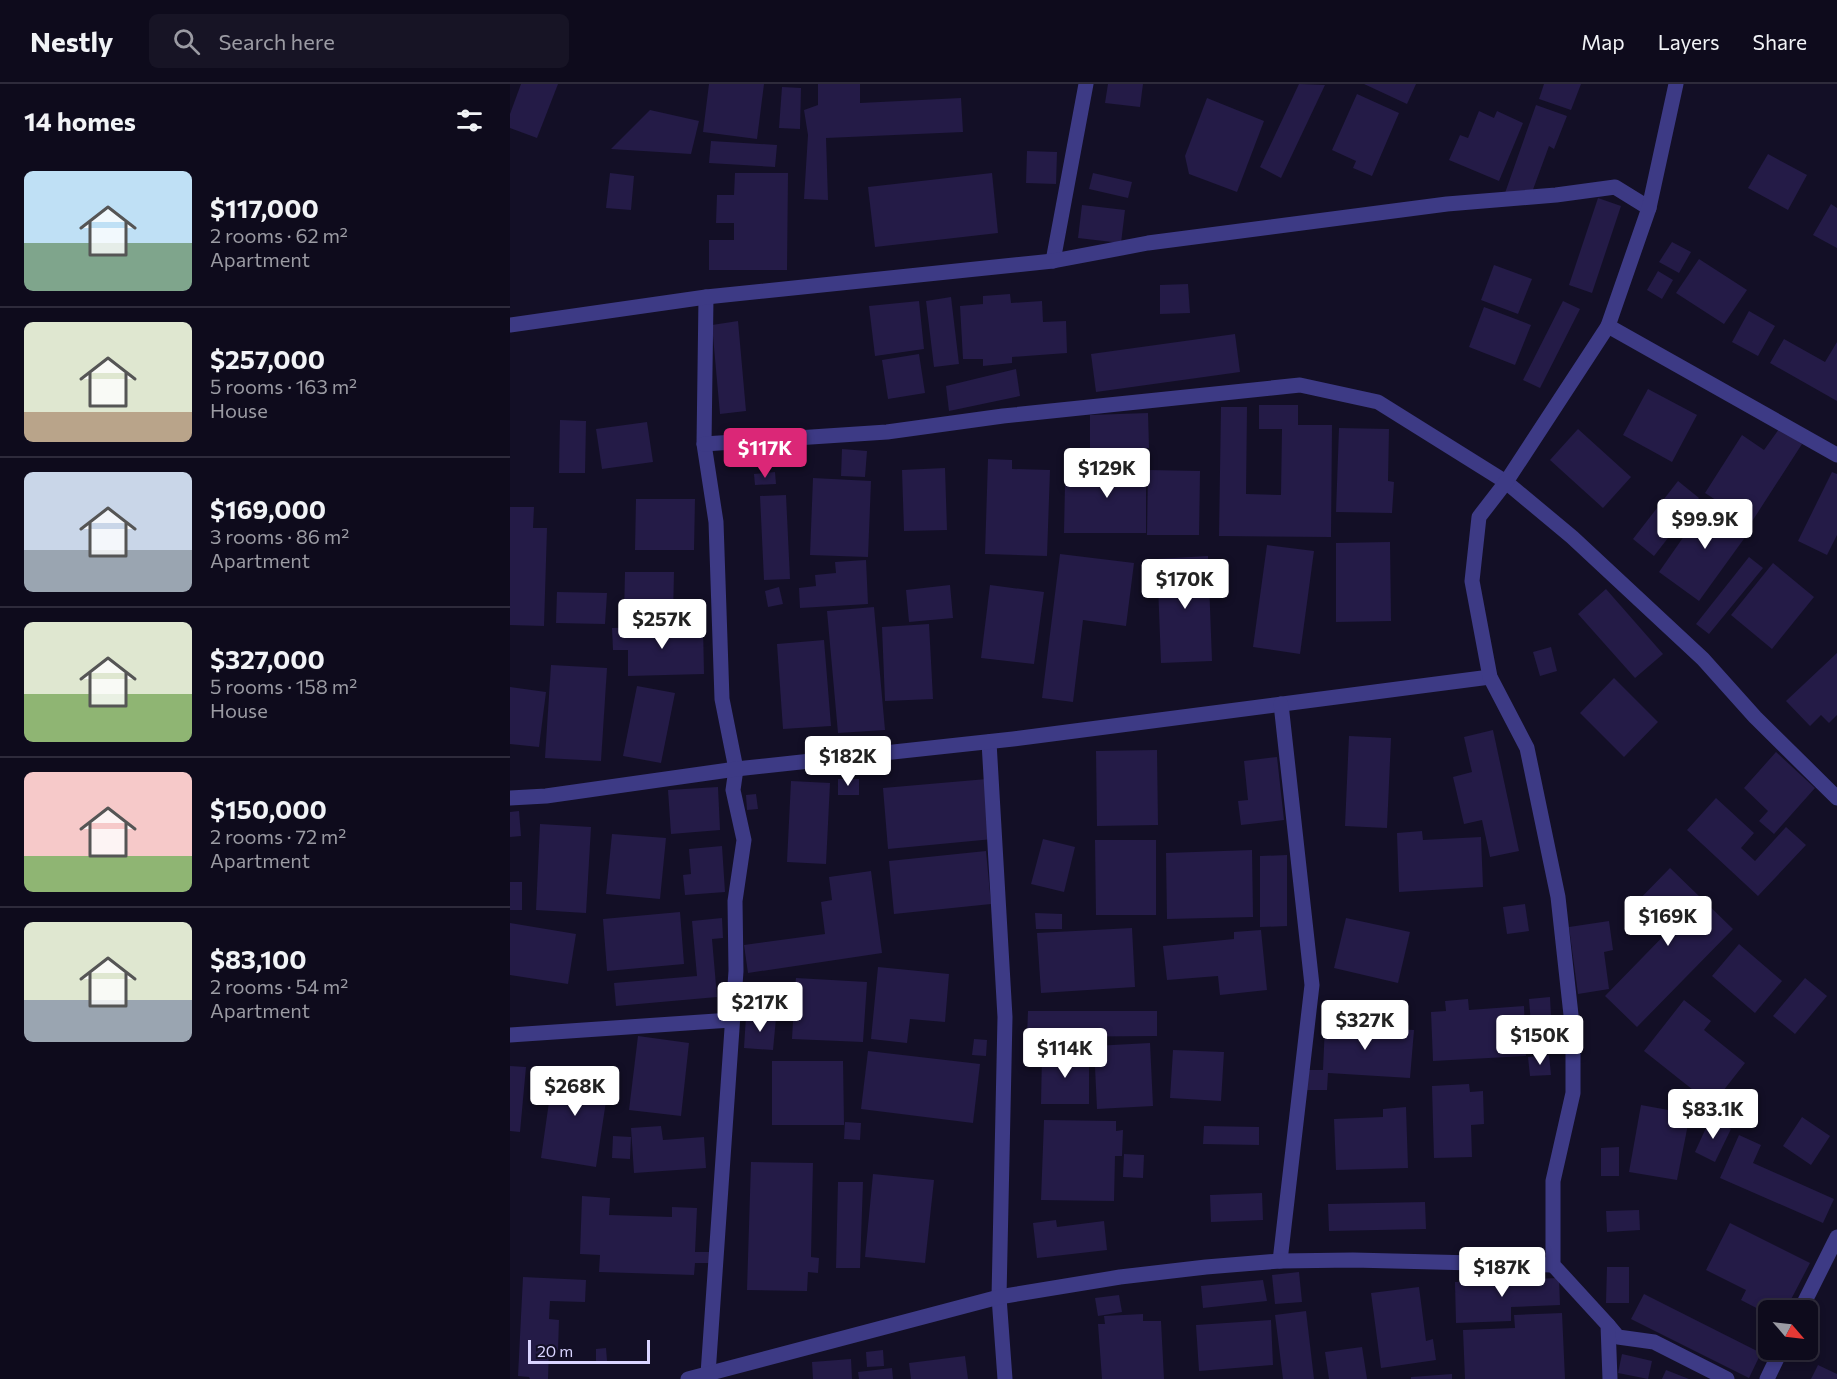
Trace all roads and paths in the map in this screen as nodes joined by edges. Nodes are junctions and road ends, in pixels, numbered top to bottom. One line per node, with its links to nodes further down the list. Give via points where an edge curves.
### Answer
1 (1086, 84): 4 (street)
2 (1676, 84): 3 (street)
3 (1649, 208): 4 (street, via 1615,187 1447,204 1148,243); 7 (street)
4 (1053, 261): 5 (street)
5 (706, 297): 6 (street); 8 (street)
6 (510, 325)
7 (1608, 326): 9 (street); 10 (street)
8 (704, 444): 10 (street, via 887,432 1300,385 1378,402); 14 (street, via 716,522 722,699)
9 (1837, 455)
10 (1506, 482): 11 (street, via 1479,517 1472,581); 16 (street, via 1572,537 1703,659)
11 (1490, 677): 12 (street); 21 (street, via 1527,748 1558,897 1573,1033 1573,1093 1553,1181)
12 (1281, 704): 13 (street); 20 (street, via 1312,985)
13 (989, 742): 14 (street); 22 (street, via 1005,1017)
14 (736, 769): 15 (street); 17 (street, via 734,790 744,840 735,901 736,971)
15 (510, 798)
16 (1837, 798)
17 (731, 1020): 18 (street); 26 (street)
18 (510, 1035)
19 (1837, 1237): 23 (street)
20 (1280, 1261): 21 (street); 22 (street, via 1120,1277)
21 (1553, 1265): 24 (street)
22 (999, 1298): 26 (street); 28 (street)
23 (1806, 1300)
24 (1608, 1325): 29 (street); 30 (street, via 1618,1337 1654,1342)
25 (1776, 1360): 31 (street)
26 (708, 1374): 27 (street)
27 (688, 1379)
28 (1005, 1379)
29 (1610, 1379)
30 (1727, 1379)
31 (1767, 1379)

